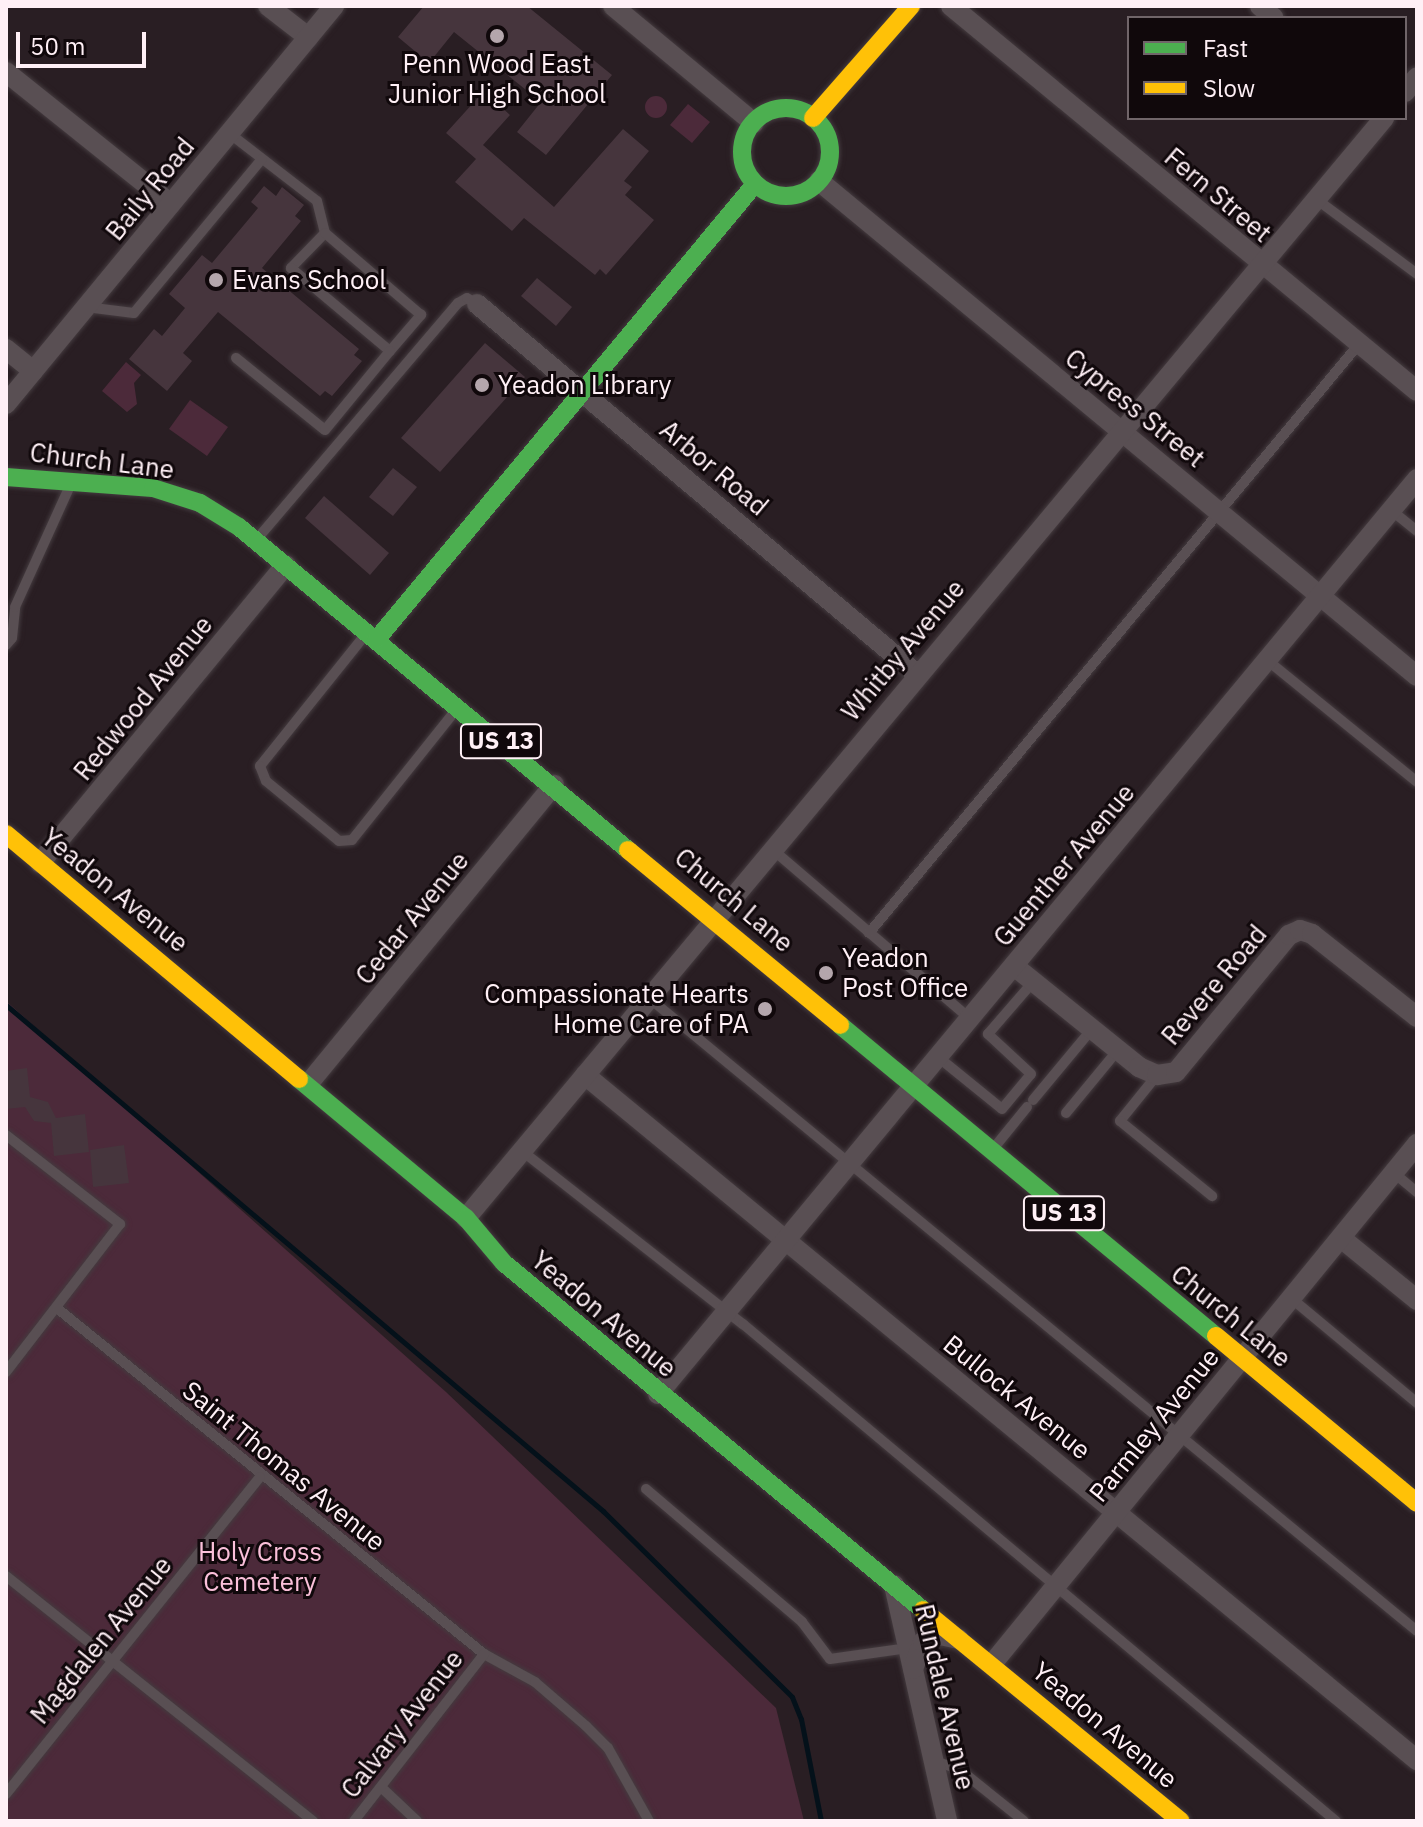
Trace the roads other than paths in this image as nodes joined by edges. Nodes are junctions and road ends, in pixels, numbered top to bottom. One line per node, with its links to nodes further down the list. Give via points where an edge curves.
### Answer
1 (268, 6): 6 (street)
2 (334, 6): 6 (street, Baily Road)
3 (613, 6): 10 (street)
4 (911, 6): 8 (street)
5 (951, 6): 18 (street, Fern Street)
6 (308, 37): 11 (street, Baily Road)
7 (6, 72): 16 (street)
8 (813, 118): 10 (street, via 786,108); 13 (street, via 826,133 830,152)
9 (1382, 120): 15 (street, Whitby Avenue)
10 (754, 123): 14 (street, via 742,151)
11 (229, 133): 12 (lane); 16 (street, Baily Road)
12 (262, 159): 17 (lane, via 317,201); 21 (lane, via 134,313)
13 (819, 181): 14 (street, via 788,196); 30 (street, Cypress Street)
14 (755, 184): 27 (street)
15 (1316, 199): 18 (street, Whitby Avenue); 19 (lane)
16 (171, 204): 21 (street, Baily Road)
17 (325, 233): 24 (lane, via 421,315); 24 (lane, via 291,268)
18 (1261, 265): 22 (street, Fern Street); 30 (street, Whitby Avenue)
19 (1417, 274)
20 (477, 304): 27 (street, Arbor Road); 37 (lane, via 467,298 458,303)
21 (86, 307): 26 (street, Baily Road)
22 (1359, 344): 28 (street, Fern Street); 34 (lane)
23 (6, 349): 26 (street)
24 (390, 351): 25 (lane, via 325,430)
25 (236, 358)
26 (33, 371): 29 (street, Baily Road)
27 (583, 391): 40 (street); 43 (street, Arbor Road)
28 (1417, 391)
29 (6, 403)
30 (1119, 431): 34 (street, Cypress Street); 43 (street, Whitby Avenue)
31 (6, 477): 33 (street, Church Lane / US 13)
32 (1417, 479): 35 (street, Guenther Avenue)
33 (73, 480): 37 (street, Church Lane / US 13, via 184,497 227,518); 41 (lane, via 15,607 12,638)
34 (1222, 510): 39 (street, Cypress Street); 52 (lane)
35 (1391, 510): 36 (lane); 39 (street, Guenther Avenue)
36 (1417, 531)
37 (256, 540): 38 (street, Church Lane / US 13)
38 (286, 565): 40 (street, Church Lane / US 13); 50 (street, Redwood Avenue)
39 (1320, 596): 42 (street, Guenther Avenue); 44 (street, Cypress Street)
40 (372, 636): 45 (street, Church Lane / US 13); 45 (lane, via 260,766 266,781 339,841 352,840)
41 (6, 645)
42 (1267, 660): 46 (lane); 53 (street, Guenther Avenue)
43 (917, 674): 49 (street, Whitby Avenue)
44 (1417, 676)
45 (459, 706): 47 (street, Church Lane / US 13)
46 (1417, 782)
47 (554, 785): 51 (street, Church Lane / US 13); 63 (street, Cedar Avenue)
48 (6, 834): 50 (street, Yeadon Avenue)
49 (772, 849): 51 (street, Whitby Avenue); 52 (lane)
50 (40, 863): 63 (street, Yeadon Avenue)
51 (716, 917): 55 (street, Whitby Avenue); 64 (street, Church Lane / US 13)
52 (869, 933): 57 (lane)
53 (1014, 966): 54 (street, Revere Road); 57 (street, Guenther Avenue)
54 (1033, 982): 58 (street, Revere Road); 60 (lane, via 988,1034 1031,1074 1002,1109)
55 (649, 998): 61 (street, Whitby Avenue); 70 (lane)
56 (1417, 1017): 62 (street, Revere Road, via 1300,930 1289,935 1176,1072)
57 (970, 1019): 60 (street, Guenther Avenue)
58 (1092, 1029): 59 (street, Revere Road); 69 (lane)
59 (1118, 1050): 62 (street, Revere Road); 65 (lane)
60 (938, 1057): 64 (street, Guenther Avenue)
61 (585, 1075): 68 (street, Whitby Avenue); 76 (street, Bullock Avenue)
62 (1157, 1075): 73 (lane, via 1120,1121)
63 (309, 1083): 74 (street, Yeadon Avenue)
64 (913, 1088): 69 (street, Church Lane / US 13); 70 (street, Guenther Avenue)
65 (1066, 1113)
66 (6, 1135): 79 (lane, via 120,1224)
67 (1417, 1144): 71 (street, Parmley Avenue)
68 (522, 1151): 74 (street, Whitby Avenue); 80 (lane)
69 (991, 1152): 81 (street, Church Lane / US 13)
70 (848, 1165): 76 (street, Guenther Avenue); 85 (lane)
71 (1394, 1173): 72 (lane); 75 (street, Parmley Avenue)
72 (1417, 1192)
73 (1212, 1196)
74 (466, 1218): 83 (street, Yeadon Avenue, via 504,1263)
75 (1341, 1238): 77 (street, Parmley Avenue); 78 (street)
76 (783, 1243): 80 (street, Guenther Avenue); 89 (street, Bullock Avenue)
77 (1291, 1298): 81 (street, Parmley Avenue); 84 (lane)
78 (1417, 1300)
79 (58, 1309): 82 (lane); 86 (lane, Saint Thomas Avenue)
80 (725, 1313): 83 (street, Guenther Avenue); 92 (lane)
81 (1242, 1358): 85 (street, Parmley Avenue); 88 (street, Church Lane / US 13)
82 (6, 1372)
83 (658, 1394): 91 (street, Yeadon Avenue)
84 (1417, 1403)
85 (1181, 1433): 89 (street, Parmley Avenue); 93 (lane)
86 (260, 1477): 96 (lane, Saint Thomas Avenue); 97 (lane, Magdalen Avenue)
87 (646, 1489): 95 (lane, via 802,1622 830,1659)
88 (1417, 1503)
89 (1117, 1511): 92 (street, Parmley Avenue); 99 (street, Bullock Avenue)
90 (6, 1576): 97 (lane)
91 (894, 1585): 94 (street, Yeadon Avenue); 95 (street, Rundale Avenue)
92 (1055, 1588): 98 (street, Parmley Avenue); 110 (lane)
93 (1417, 1631)
94 (964, 1640): 95 (street, via 935,1636); 98 (street, Yeadon Avenue)
95 (912, 1648): 100 (street, Rundale Avenue)
96 (484, 1654): 101 (lane, Calvary Avenue); 106 (lane, Saint Thomas Avenue, via 535,1682 597,1737)
97 (112, 1660): 102 (lane, Magdalen Avenue); 103 (lane)
98 (992, 1664): 109 (street, Yeadon Avenue)
99 (1417, 1760)
100 (934, 1761): 107 (street, Rundale Avenue); 108 (lane, via 959,1769)
101 (382, 1788): 104 (lane, Calvary Avenue); 105 (lane)
102 (6, 1794)
103 (313, 1821)
104 (354, 1821)
105 (417, 1821)
106 (649, 1821)
107 (947, 1821)
108 (1024, 1821)
109 (1181, 1821)
110 (1336, 1821)

